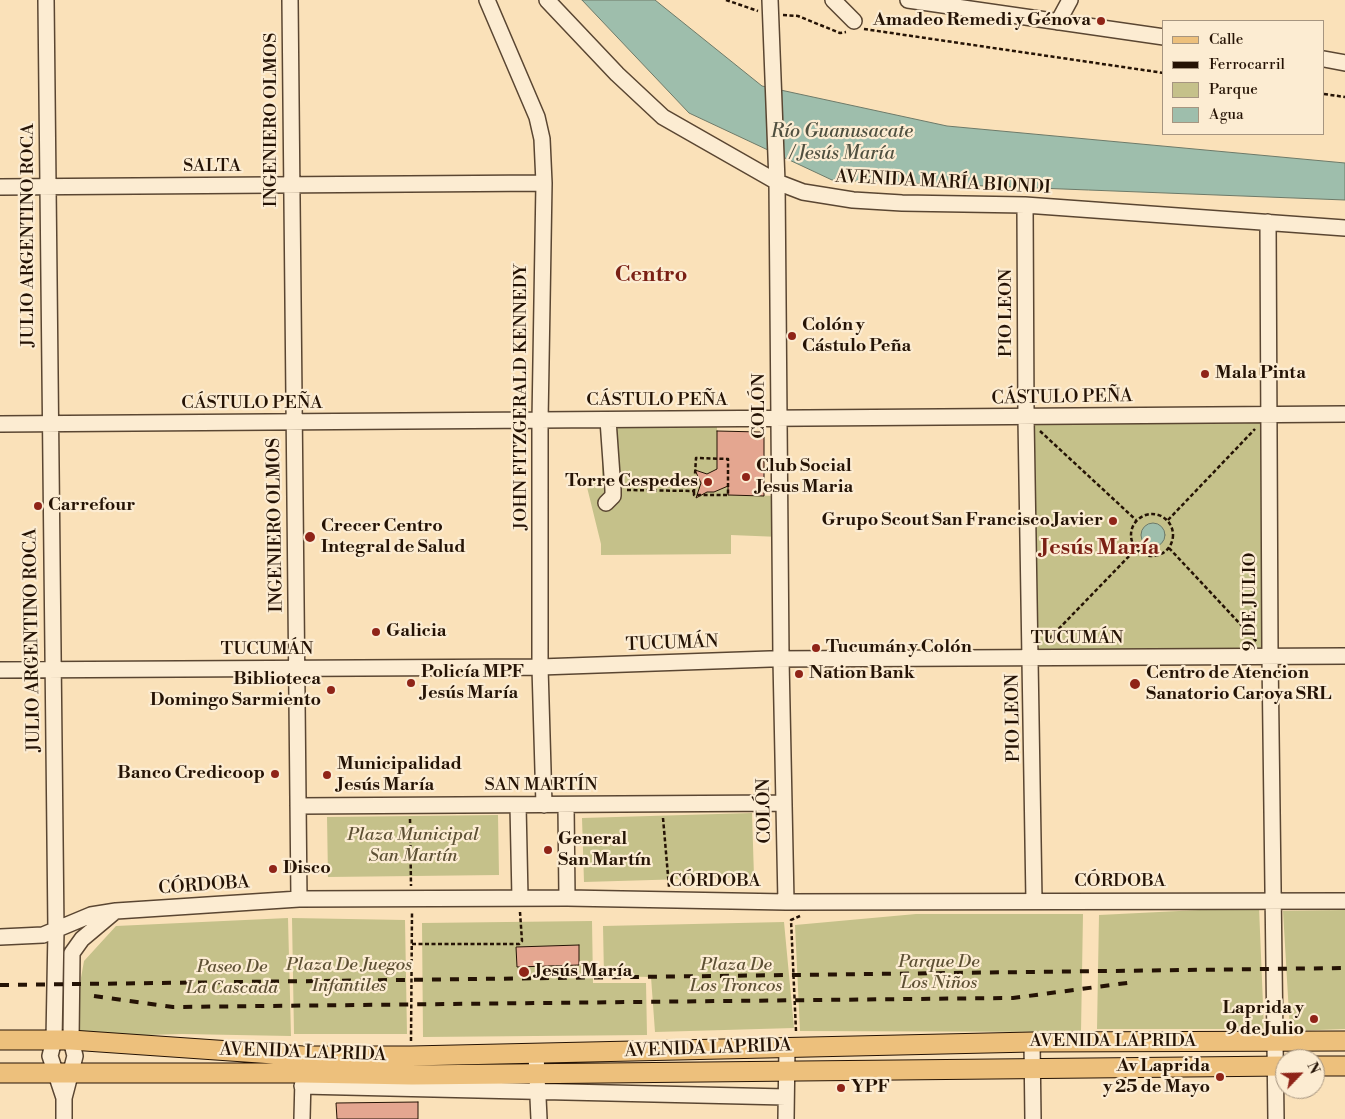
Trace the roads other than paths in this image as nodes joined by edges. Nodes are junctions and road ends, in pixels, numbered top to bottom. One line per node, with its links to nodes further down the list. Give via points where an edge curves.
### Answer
1 (46, 0): 17 (street, JULIO ARGENTINO ROCA)
2 (290, 0): 16 (street, INGENIERO OLMOS)
3 (487, 0): 15 (street, JOHN FITZGERALD KENNEDY, via 537,117 542,139)
4 (547, 0): 14 (street, AVENIDA MARÍA BIONDI, via 657,113)
5 (833, 0): 10 (street)
6 (908, 0): 9 (street)
7 (1070, 0): 9 (street)
8 (771, 7): 14 (street, COLÓN)
9 (1058, 22): 11 (street)
10 (854, 27)
11 (1162, 37)
12 (1325, 60): 13 (street)
13 (1345, 62)
14 (777, 182): 19 (street, AVENIDA MARÍA BIONDI, via 803,192 853,200); 25 (street, COLÓN)
15 (544, 183): 16 (street, SALTA); 27 (street, JOHN FITZGERALD KENNEDY)
16 (292, 185): 17 (street, SALTA); 28 (street, INGENIERO OLMOS)
17 (48, 186): 18 (street, SALTA); 30 (street, JULIO ARGENTINO ROCA)
18 (0, 187)
19 (1025, 205): 20 (street, AVENIDA MARÍA BIONDI); 24 (street, PIO LEON)
20 (1268, 222): 21 (street, AVENIDA MARÍA BIONDI); 22 (street, 9 DE JULIO)
21 (1345, 228)
22 (1270, 414): 23 (street, CÁSTULO PEÑA); 24 (street, CÁSTULO PEÑA); 32 (street, 9 DE JULIO)
23 (1345, 414)
24 (1026, 418): 25 (street, CÁSTULO PEÑA); 34 (street, PIO LEON)
25 (779, 419): 26 (street, CÁSTULO PEÑA); 35 (street, COLÓN)
26 (608, 420): 27 (street, CÁSTULO PEÑA); 31 (street)
27 (540, 421): 28 (street, CÁSTULO PEÑA); 36 (street, JOHN FITZGERALD KENNEDY)
28 (293, 422): 30 (street, CÁSTULO PEÑA); 37 (street, INGENIERO OLMOS)
29 (0, 424): 30 (street, CÁSTULO PEÑA)
30 (49, 424): 39 (street, JULIO ARGENTINO ROCA)
31 (610, 497)
32 (1270, 656): 33 (street, TUCUMÁN); 34 (street, TUCUMÁN); 51 (street, 9 DE JULIO)
33 (1345, 656)
34 (1032, 658): 35 (street, TUCUMÁN); 48 (street, PIO LEON)
35 (781, 659): 36 (street, TUCUMÁN); 40 (street, COLÓN)
36 (540, 667): 37 (street, TUCUMÁN); 43 (street, JOHN FITZGERALD KENNEDY)
37 (296, 668): 39 (street, TUCUMÁN); 44 (street, INGENIERO OLMOS)
38 (0, 670): 39 (street, TUCUMÁN)
39 (53, 670): 53 (street, JULIO ARGENTINO ROCA)
40 (784, 803): 41 (street, SAN MARTÍN); 50 (street, COLÓN)
41 (566, 804): 43 (street, SAN MARTÍN); 46 (street)
42 (518, 805): 43 (street, SAN MARTÍN); 44 (street, SAN MARTÍN); 45 (street)
43 (544, 805)
44 (298, 806): 47 (street, INGENIERO OLMOS)
45 (520, 898): 46 (street, CÓRDOBA); 47 (street, CÓRDOBA)
46 (567, 898): 50 (street, CÓRDOBA)
47 (299, 899): 52 (street, CÓRDOBA)
48 (1034, 901): 50 (street, CÓRDOBA); 51 (street, CÓRDOBA)
49 (1345, 901): 51 (street, CÓRDOBA)
50 (786, 902)
51 (1273, 902): 60 (street, 9 DE JULIO)
52 (116, 911): 53 (street, CÓRDOBA, via 91,915); 57 (street, via 82,939 72,953)
53 (56, 930): 54 (street, CÓRDOBA, via 32,937); 57 (street, JULIO ARGENTINO ROCA)
54 (0, 937)
55 (788, 1039): 59 (main road, AVENIDA LAPRIDA); 62 (main road, AVENIDA LAPRIDA); 67 (street)
56 (0, 1040): 57 (main road, AVENIDA LAPRIDA)
57 (63, 1040): 68 (main road, AVENIDA LAPRIDA); 70 (street, via 75,1056); 70 (street, via 50,1056)
58 (1345, 1041): 60 (main road, AVENIDA LAPRIDA)
59 (1032, 1042): 60 (main road, AVENIDA LAPRIDA); 66 (street)
60 (1275, 1043): 61 (street, 9 DE JULIO)
61 (1276, 1049)
62 (536, 1054): 68 (main road, AVENIDA LAPRIDA, via 411,1056); 71 (street)
63 (1275, 1066): 66 (main road, AVENIDA LAPRIDA)
64 (1325, 1066): 65 (main road)
65 (1345, 1066)
66 (1032, 1068): 67 (main road, AVENIDA LAPRIDA); 79 (street)
67 (786, 1071): 71 (main road, AVENIDA LAPRIDA); 73 (street)
68 (303, 1072): 70 (main road, AVENIDA LAPRIDA); 71 (main road, AVENIDA LAPRIDA, via 412,1075); 72 (street); 76 (street)
69 (0, 1073): 70 (main road, AVENIDA LAPRIDA)
70 (62, 1073): 75 (street)
71 (537, 1073): 72 (street)
72 (538, 1092): 73 (street); 77 (street)
73 (786, 1097): 78 (street)
74 (1278, 1099): 80 (street, 9 DE JULIO)
75 (64, 1119)
76 (302, 1119)
77 (539, 1119)
78 (786, 1119)
79 (1033, 1119)
80 (1276, 1119)

